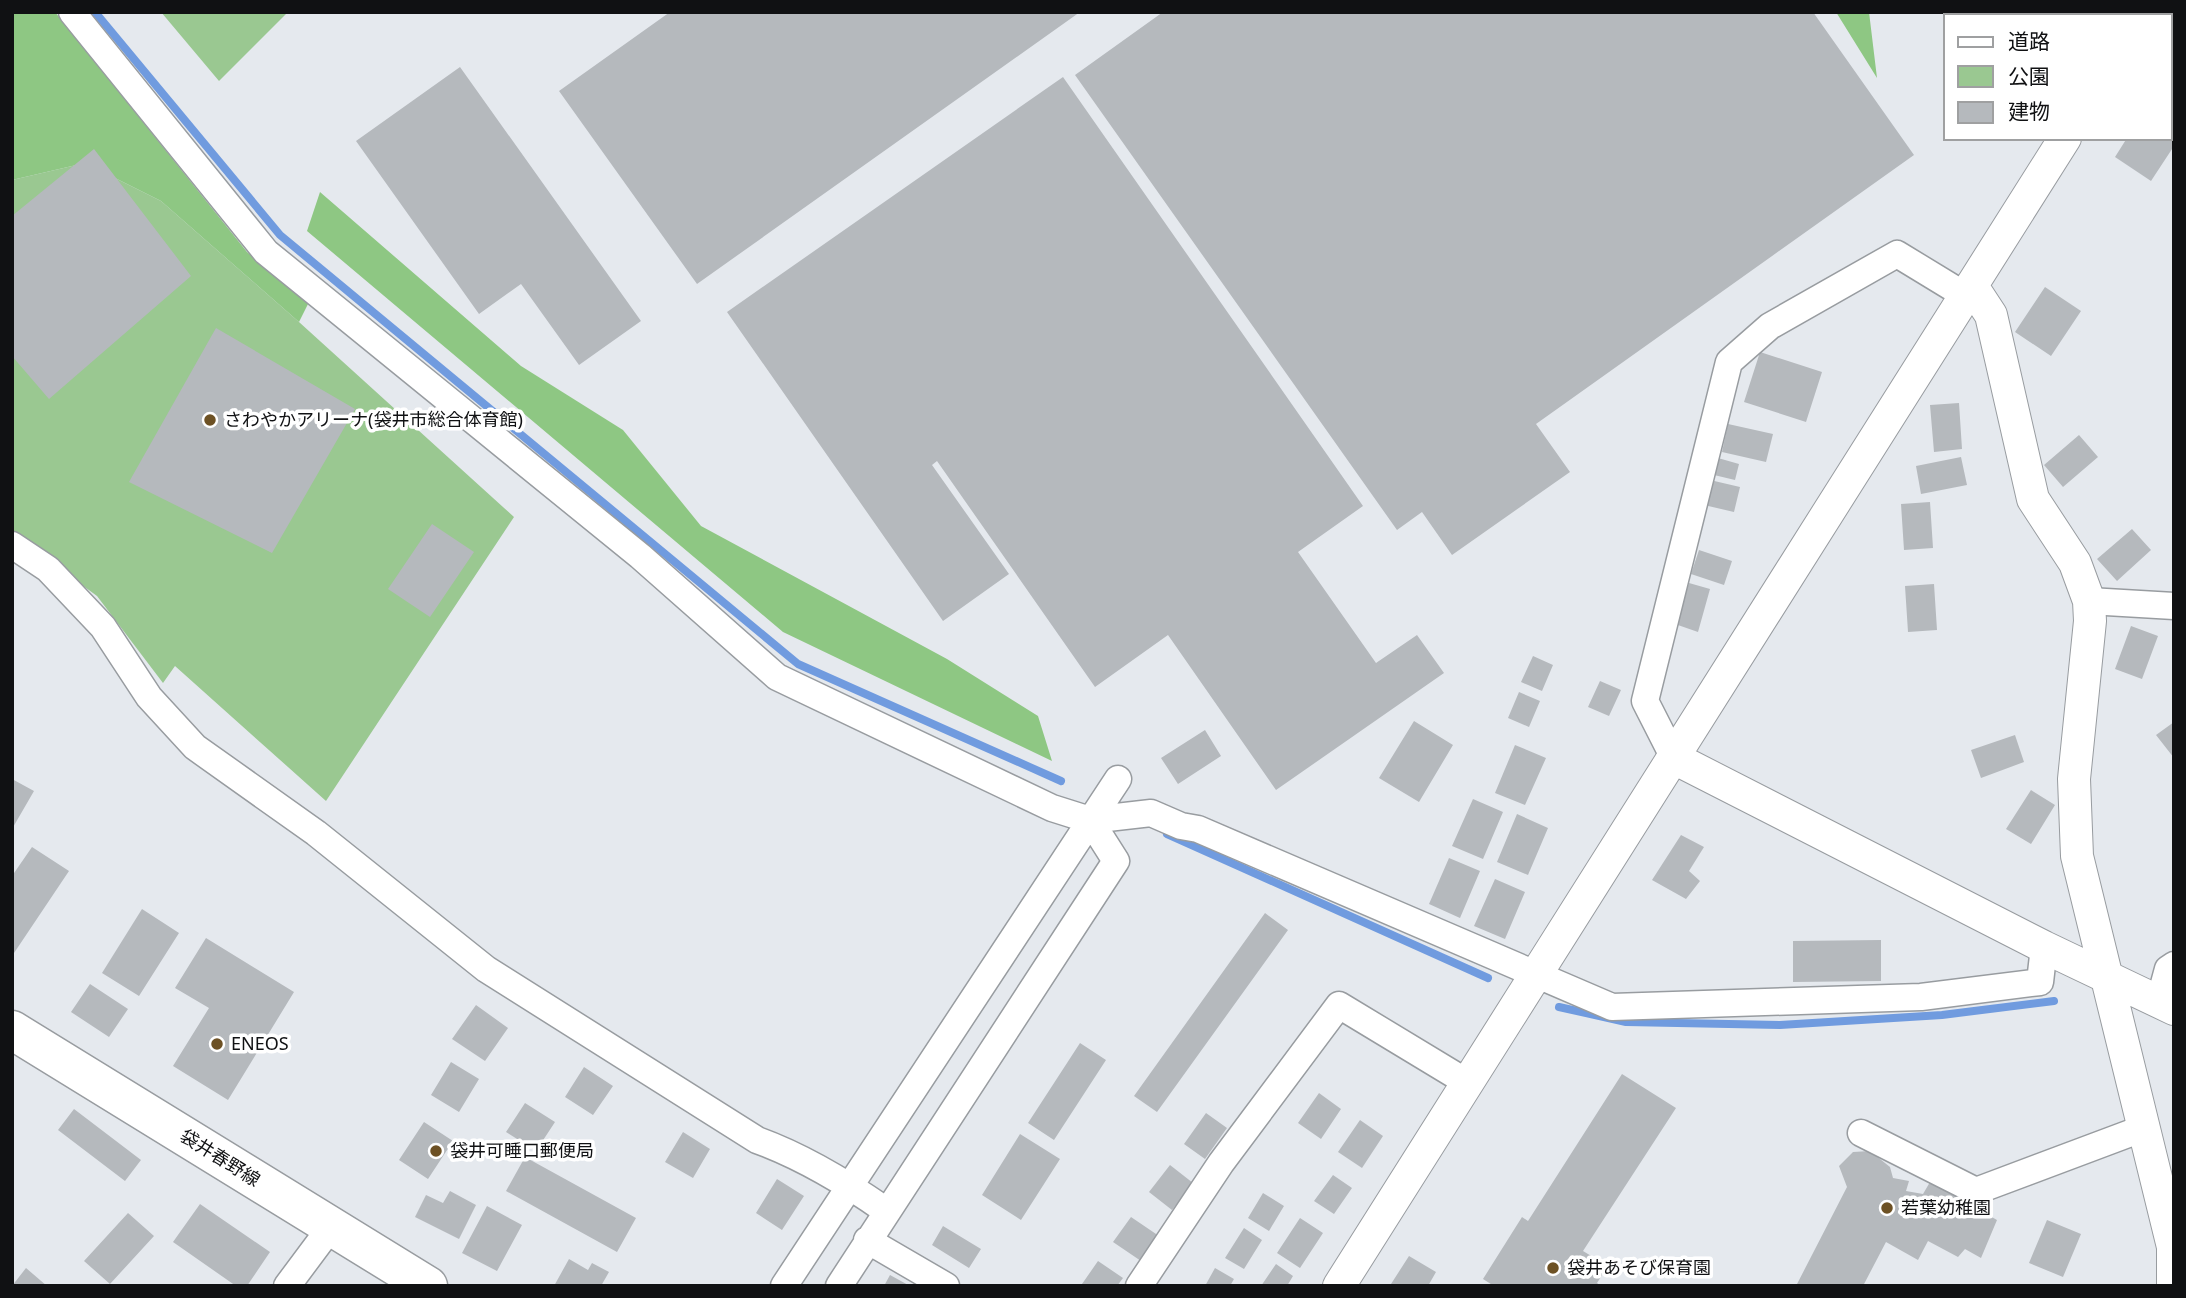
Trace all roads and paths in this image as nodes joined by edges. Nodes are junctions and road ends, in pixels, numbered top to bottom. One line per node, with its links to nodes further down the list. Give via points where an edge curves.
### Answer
1 (72, 12): 9 (street, via 266,252 640,556 777,677 1052,807)
2 (2064, 140): 3 (street)
3 (1969, 291): 5 (street, via 1991,315 2033,499 2075,563); 7 (street); 7 (street, via 1897,254 1770,326 1729,362 1645,701)
4 (12, 545): 21 (street, via 48,569 103,627 149,697 195,747 316,833 486,970 757,1140)
5 (2089, 601): 6 (street); 13 (street, via 2074,779 2077,856)
6 (2174, 606)
7 (1674, 758): 10 (street); 12 (street)
8 (1118, 779): 9 (street)
9 (1090, 820): 12 (street, via 1151,813 1198,829); 15 (street); 17 (street, via 1116,861)
10 (2043, 947): 12 (street, via 2040,982 1921,996 1612,1007); 13 (street)
11 (2174, 965): 14 (street, via 2168,970)
12 (1536, 976): 18 (street)
13 (2106, 976): 14 (street); 19 (street)
14 (2166, 1005)
15 (963, 1013): 17 (street); 21 (street)
16 (12, 1030): 23 (main road, 袋井春野線)
17 (1001, 1037): 22 (street)
18 (1468, 1083): 30 (street, via 1339,1005 1221,1163); 31 (street)
19 (2144, 1128): 20 (street, via 1976,1191); 32 (street, via 2173,1247)
20 (1861, 1133)
21 (850, 1186): 22 (street); 27 (street)
22 (885, 1210): 24 (street)
23 (331, 1227): 25 (street); 26 (main road, 袋井春野線)
24 (867, 1240): 28 (street); 29 (street)
25 (287, 1286)
26 (428, 1286)
27 (784, 1286)
28 (839, 1286)
29 (946, 1286)
30 (1139, 1286)
31 (1339, 1286)
32 (2173, 1286)

